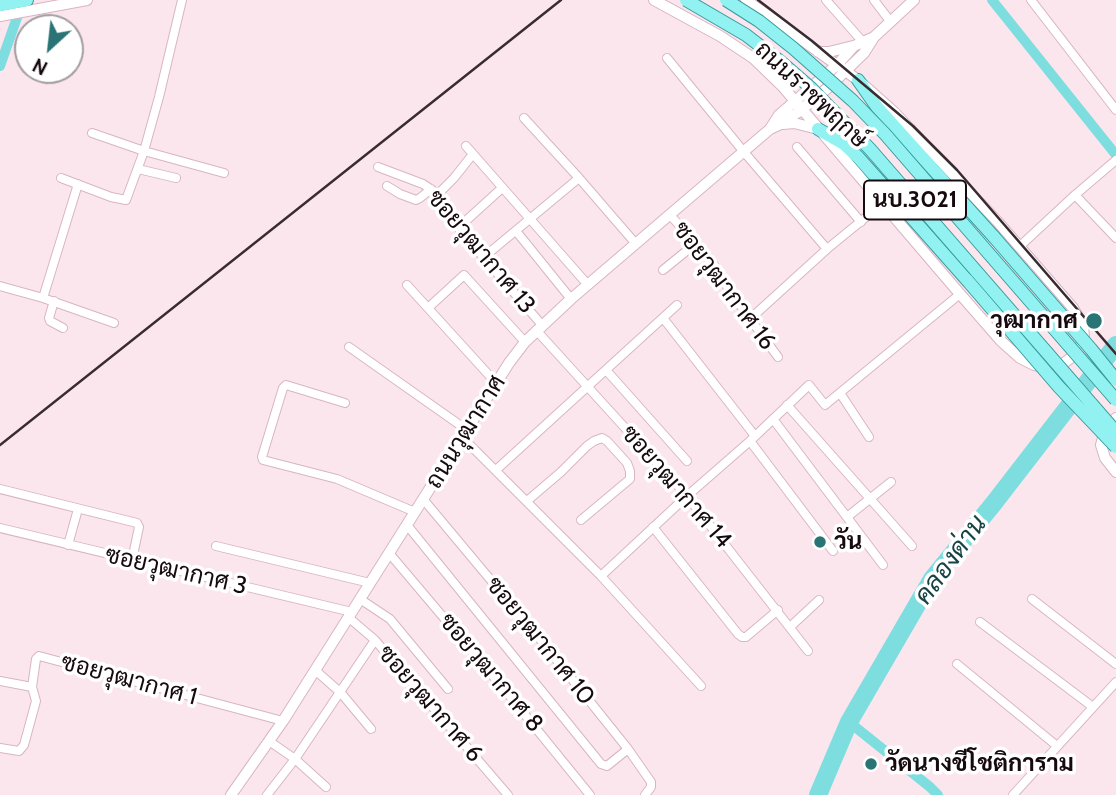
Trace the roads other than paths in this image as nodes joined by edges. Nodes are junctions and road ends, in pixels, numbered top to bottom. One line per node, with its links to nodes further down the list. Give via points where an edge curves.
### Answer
1 (87, 0): 12 (main road)
2 (182, 0): 29 (street)
3 (654, 0): 20 (main road, ถนนราชพฤกษ์ / นบ.3021, via 720,36)
4 (686, 0): 84 (main road, ถนนราชพฤกษ์ / นบ.3021, bridge, via 747,35 811,88 870,149)
5 (726, 0): 79 (main road, ถนนราชพฤกษ์ / นบ.3021, bridge, via 793,48 869,117)
6 (746, 0): 16 (main road, ถนนราชพฤกษ์)
7 (826, 0): 15 (street)
8 (874, 0): 14 (street)
9 (914, 0): 14 (main road, ถนนวุฒากาศ)
10 (1031, 0): 22 (street)
11 (0, 5): 12 (main road)
12 (26, 6): 13 (main road)
13 (6, 15)
14 (890, 20): 15 (main road, ถนนวุฒากาศ)
15 (860, 47): 16 (main road); 18 (main road, ถนนวุฒากาศ); 19 (main road)
16 (818, 52): 18 (main road, ถนนราชพฤกษ์)
17 (667, 58): 30 (street)
18 (842, 67): 19 (main road, ถนนราชพฤกษ์); 21 (main road, ถนนวุฒากาศ)
19 (858, 80): 53 (main road, ถนนราชพฤกษ์ / นบ.3021, via 894,112); 75 (main road, bridge)
20 (783, 87): 21 (main road, ถนนราชพฤกษ์ / นบ.3021); 24 (main road)
21 (798, 106): 24 (main road, ถนนวุฒากาศ); 25 (main road, ถนนราชพฤกษ์ / นบ.3021)
22 (1116, 110)
23 (524, 118): 38 (street)
24 (780, 120): 25 (main road); 30 (main road, ถนนวุฒากาศ)
25 (818, 129): 44 (main road, ถนนราชพฤกษ์ / นบ.3021); 88 (main road, bridge, via 858,157)
26 (92, 133): 29 (street)
27 (466, 146): 31 (street)
28 (797, 147): 47 (street)
29 (144, 151): 34 (street); 35 (street)
30 (744, 152): 45 (main road, ถนนวุฒากาศ); 54 (street)
31 (473, 154): 41 (street); 42 (street, via 454,178)
32 (1116, 160): 43 (street)
33 (378, 167): 42 (street, ซอยวุฒากาศ 13)
34 (138, 169): 37 (street); 39 (street, via 126,201)
35 (224, 173)
36 (61, 178): 39 (street)
37 (176, 178)
38 (579, 178): 46 (street); 51 (street)
39 (78, 184): 61 (street)
40 (387, 186): 42 (street, via 416,200)
41 (502, 188): 46 (street); 48 (street)
42 (434, 192): 48 (street, ซอยวุฒากาศ 13)
43 (1075, 195): 50 (street); 53 (street)
44 (882, 204): 47 (street); 60 (main road, ถนนราชพฤกษ์ / นบ.3021)
45 (670, 215): 51 (main road, ถนนวุฒากาศ); 52 (street, ซอยวุฒากาศ 16)
46 (530, 220): 49 (street); 58 (street)
47 (860, 222): 54 (street)
48 (457, 228): 55 (street, ซอยวุฒากาศ 13)
49 (516, 231): 55 (street); 62 (street)
50 (1116, 238)
51 (636, 244): 58 (main road, ถนนวุฒากาศ)
52 (695, 244): 56 (street); 67 (street, ซอยวุฒากาศ 16)
53 (1018, 247): 60 (main road, ถนนราชพฤกษ์ / นบ.3021, via 1083,325 1084,338 1072,357 1060,366 1046,368 1020,358)
54 (827, 249): 67 (street)
55 (484, 257): 70 (street, ซอยวุฒากาศ 13)
56 (663, 270)
57 (407, 285): 65 (street)
58 (588, 285): 62 (main road, ถนนวุฒากาศ)
59 (0, 286): 61 (street)
60 (960, 294): 78 (street)
61 (43, 298): 63 (street)
62 (571, 299): 70 (main road, ถนนวุฒากาศ)
63 (54, 302): 68 (street); 69 (street, via 50,321)
64 (677, 305): 66 (street)
65 (428, 307): 71 (street, via 464,275); 76 (street)
66 (663, 318): 74 (street); 87 (street)
67 (750, 319): 73 (street, ซอยวุฒากาศ 16)
68 (114, 323)
69 (63, 328)
70 (539, 328): 71 (main road, ถนนวุฒากาศ); 77 (street, ซอยวุฒากาศ 14)
71 (526, 342): 76 (main road, ถนนวุฒากาศ)
72 (349, 347): 85 (street)
73 (778, 357)
74 (606, 370): 77 (street); 89 (street)
75 (1116, 380)
76 (497, 384): 85 (main road, ถนนวุฒากาศ)
77 (587, 387): 90 (street); 94 (street, ซอยวุฒากาศ 14)
78 (840, 393): 81 (street, via 825,405 809,385); 86 (street)
79 (1116, 400)
80 (345, 403): 99 (street, via 286,385 263,460 337,479)
81 (788, 405): 83 (street); 96 (street)
82 (1116, 418): 91 (main road, via 1105,430 1101,445)
83 (773, 419): 87 (street); 100 (street)
84 (1116, 432)
85 (465, 434): 90 (street); 95 (main road, ถนนวุฒากาศ)
86 (869, 437)
87 (753, 438): 94 (street); 108 (street)
88 (1116, 447)
89 (687, 461)
90 (496, 470): 97 (street)
91 (1116, 472)
92 (891, 482): 96 (street)
93 (0, 489): 98 (street)
94 (687, 496): 103 (street); 117 (street, ซอยวุฒากาศ 14)
95 (424, 499): 99 (main road, ถนนวุฒากาศ); 138 (street, ซอยวุฒากาศ 10)
96 (870, 499): 100 (street); 107 (street)
97 (527, 501): 101 (street, via 594,440 602,438 627,463 629,479); 112 (street)
98 (78, 509): 105 (street); 110 (street, via 138,525)
99 (415, 512): 102 (main road, ถนนวุฒากาศ)
100 (847, 517): 111 (street)
101 (581, 520)
102 (407, 526): 109 (main road, ถนนวุฒากาศ); 138 (street, via 601,764 607,766)
103 (653, 527): 112 (street); 117 (street, via 742,637)
104 (0, 528): 105 (street, ซอยวุฒากาศ 3)
105 (68, 545): 110 (street, ซอยวุฒากาศ 3)
106 (216, 546): 113 (street)
107 (912, 546)
108 (833, 551)
109 (389, 553): 113 (main road, ถนนวุฒากาศ); 144 (street, ซอยวุฒากาศ 8)
110 (132, 560): 118 (street, ซอยวุฒากาศ 3)
111 (883, 565)
112 (601, 576): 128 (street)
113 (370, 583): 114 (main road, ถนนวุฒากาศ)
114 (360, 599): 118 (main road, ถนนวุฒากาศ); 130 (street, via 390,619)
115 (1032, 599): 124 (street)
116 (819, 600): 120 (street)
117 (778, 610): 120 (street, ซอยวุฒากาศ 14)
118 (350, 615): 121 (street, ซอยวุฒากาศ 6); 125 (main road, ถนนวุฒากาศ)
119 (980, 622): 132 (street)
120 (790, 627): 122 (street, ซอยวุฒากาศ 14)
121 (375, 640): 131 (street); 143 (street, ซอยวุฒากาศ 6)
122 (808, 651)
123 (957, 664): 136 (street)
124 (1116, 664)
125 (315, 670): 131 (street); 133 (main road, ถนนวุฒากาศ)
126 (0, 681): 129 (street, ซอยวุฒากาศ 1)
127 (1116, 682): 132 (street)
128 (701, 686)
129 (32, 687): 133 (street, ซอยวุฒากาศ 1, via 39,656); 137 (street, via 36,701 24,745 19,751)
130 (448, 689)
131 (341, 692): 134 (street); 139 (street)
132 (1093, 707): 136 (street)
133 (283, 720): 135 (main road, ถนนวุฒากาศ)
134 (371, 729)
135 (269, 741): 139 (street); 141 (main road, ถนนวุฒากาศ)
136 (1057, 747): 146 (street)
137 (0, 748)
138 (628, 750): 145 (street, ซอยวุฒากาศ 10, via 650,782)
139 (295, 758): 140 (street); 142 (street)
140 (326, 787)
141 (231, 795)
142 (267, 795)
143 (508, 795)
144 (590, 795)
145 (645, 795)
146 (1013, 795)

